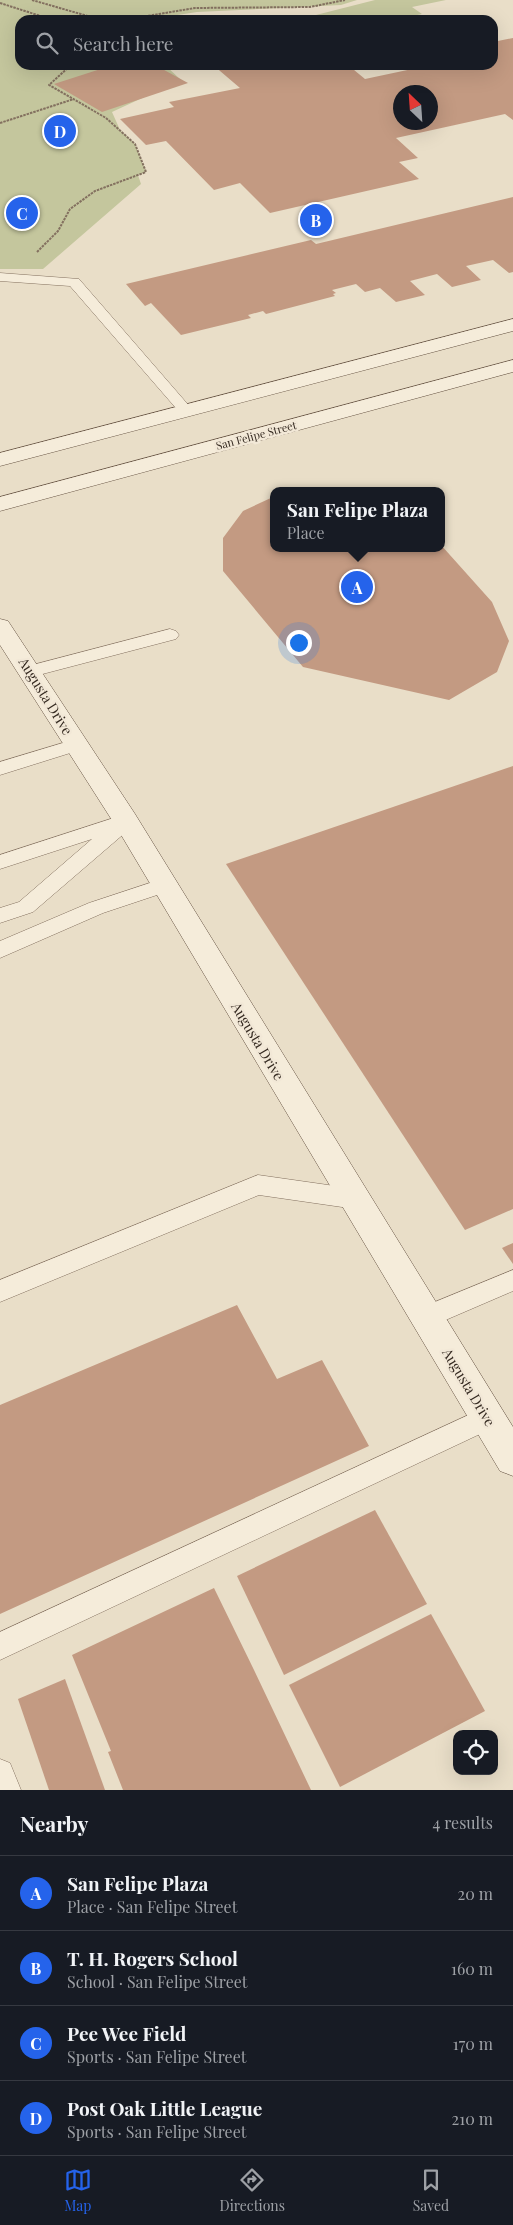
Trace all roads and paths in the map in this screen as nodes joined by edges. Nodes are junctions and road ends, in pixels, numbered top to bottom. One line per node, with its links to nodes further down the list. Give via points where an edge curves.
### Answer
1 (32, 0): 5 (path)
2 (345, 0): 6 (path, via 310,7 195,8)
3 (0, 2): 4 (path)
4 (38, 15)
5 (84, 15)
6 (153, 15)
7 (66, 70): 8 (path, via 49,85)
8 (74, 99): 9 (path); 10 (path, via 106,118 135,144 146,172 95,191 70,209 58,231)
9 (0, 124)
10 (36, 253)
11 (0, 277): 15 (lane, via 74,282)
12 (513, 325): 13 (main road)
13 (481, 333): 14 (main road); 15 (main road)
14 (513, 365): 17 (main road, San Felipe Street)
15 (186, 411): 16 (main road)
16 (0, 460)
17 (0, 504)
18 (0, 626): 20 (main road, Augusta Drive)
19 (170, 635): 20 (lane)
20 (30, 670): 21 (main road, Augusta Drive)
21 (76, 745): 22 (lane); 23 (main road, Augusta Drive)
22 (0, 769)
23 (126, 821): 24 (lane); 25 (main road, Augusta Drive); 26 (lane, via 26,907)
24 (0, 862)
25 (165, 885): 27 (lane, via 96,908); 28 (main road, Augusta Drive)
26 (0, 916)
27 (0, 950)
28 (356, 1199): 30 (lane, via 258,1185); 31 (main road, Augusta Drive)
29 (513, 1280): 31 (lane)
30 (0, 1291)
31 (427, 1317): 32 (main road, Augusta Drive)
32 (488, 1418): 33 (main road, Augusta Drive); 34 (lane)
33 (513, 1459)
34 (0, 1646)
35 (0, 1773): 36 (lane)
36 (6, 1790)

